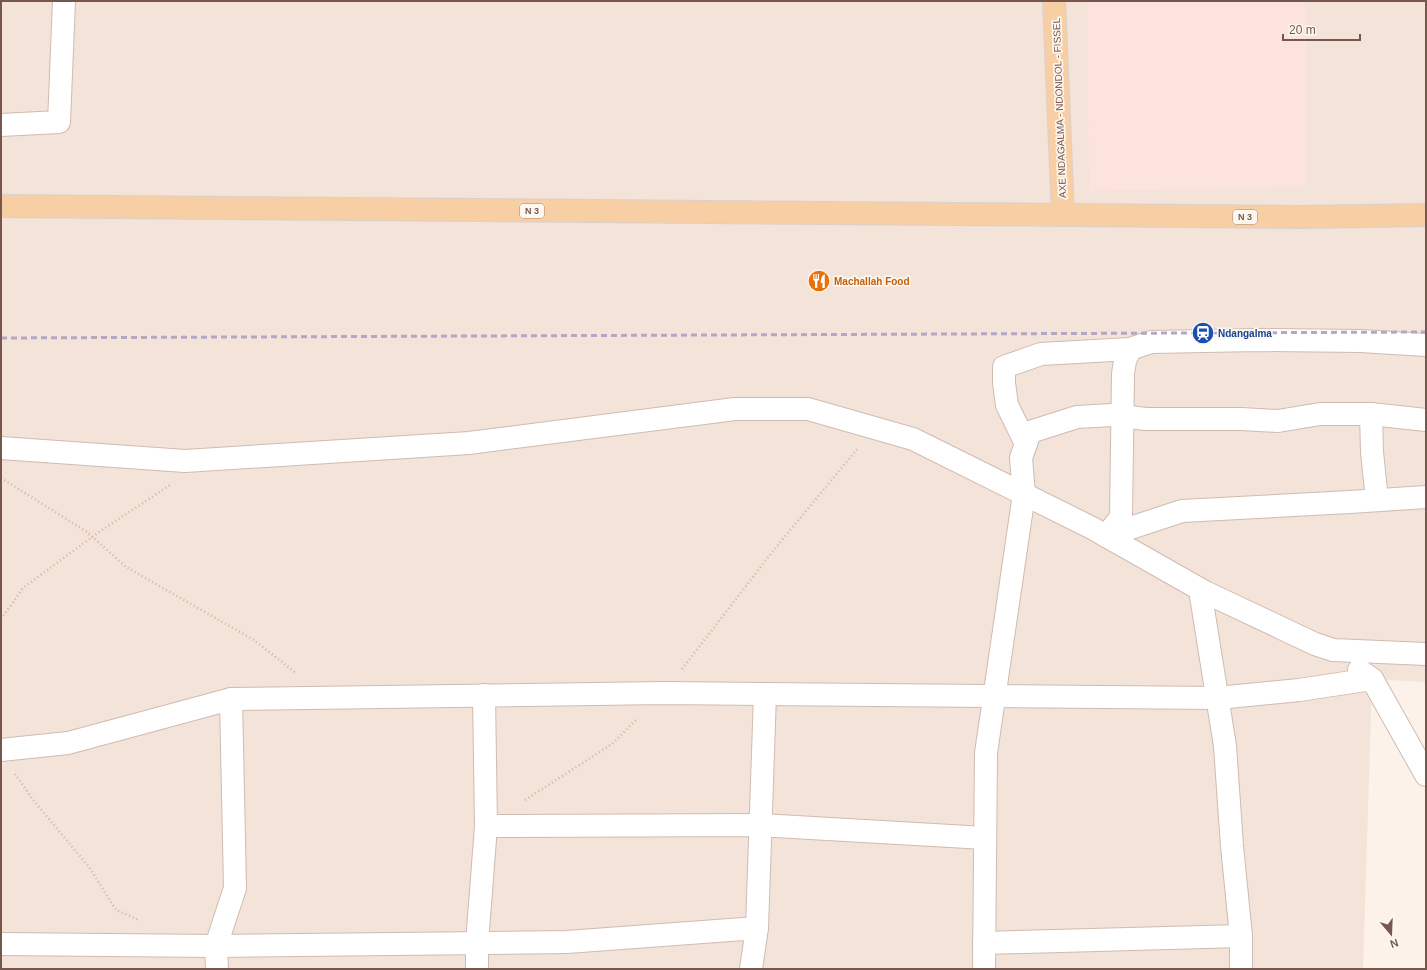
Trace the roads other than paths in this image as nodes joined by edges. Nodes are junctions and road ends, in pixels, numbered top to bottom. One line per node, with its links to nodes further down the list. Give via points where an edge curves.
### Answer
1 (64, 1): 3 (street, via 59,122)
2 (1054, 1): 5 (main road, AXE NDAGALMA - NDONDOL - FISSEL)
3 (1, 125)
4 (1, 206): 5 (main road, N 3)
5 (1063, 215): 6 (main road, N 3)
6 (1426, 215)
7 (1426, 344): 8 (street, via 1235,340 1151,342)
8 (1130, 349): 10 (street, via 1123,374); 12 (street, via 1041,354 1004,367 1007,405)
9 (1371, 414): 10 (street, via 1320,414 1278,421 1146,419); 11 (street); 16 (street)
10 (1122, 416): 12 (street, via 1077,417 1030,432); 17 (street, via 1121,517)
11 (1426, 420)
12 (1026, 444): 14 (street, via 1021,458)
13 (1, 448): 14 (street, via 185,461 469,443 735,409 808,409 913,439)
14 (1024, 494): 17 (street); 24 (street)
15 (1426, 497): 16 (street)
16 (1377, 500): 17 (street, via 1182,511)
17 (1106, 536): 18 (street)
18 (1200, 590): 19 (street, via 1314,644); 25 (street)
19 (1333, 650): 20 (street); 21 (street)
20 (1426, 654)
21 (1372, 679): 25 (street); 28 (street)
22 (765, 694): 23 (street); 24 (street); 29 (street)
23 (484, 695): 26 (street); 30 (street)
24 (994, 695): 25 (street); 31 (street, via 986,753)
25 (1218, 698): 33 (street, via 1225,746)
26 (231, 699): 27 (street, via 68,743); 37 (street, via 235,888)
27 (1, 750)
28 (1426, 775)
29 (760, 824): 30 (street); 31 (street); 32 (street)
30 (486, 826): 34 (street)
31 (985, 838): 35 (street)
32 (757, 928): 34 (street, via 567,942); 40 (street)
33 (1241, 936): 35 (street); 42 (street)
34 (477, 943): 37 (street); 39 (street)
35 (984, 943): 41 (street)
36 (1, 944): 37 (street)
37 (216, 946): 38 (street)
38 (217, 969)
39 (477, 969)
40 (751, 969)
41 (984, 969)
42 (1241, 969)

